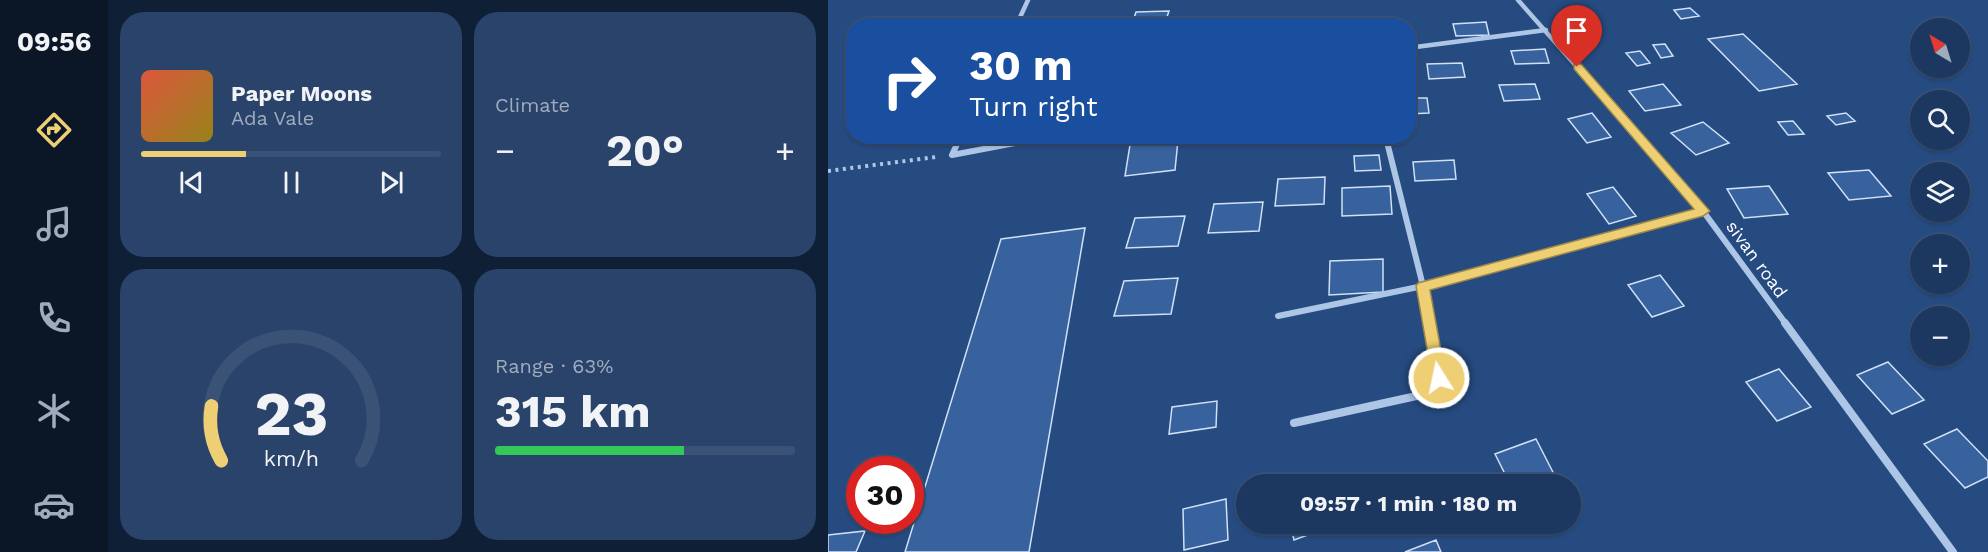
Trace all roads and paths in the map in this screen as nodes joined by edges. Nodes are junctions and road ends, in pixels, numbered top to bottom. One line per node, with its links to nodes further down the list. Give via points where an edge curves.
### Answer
1 (1028, 0): 3 (street)
2 (1518, 0): 4 (street, sivan road)
3 (1020, 18)
4 (1546, 30): 5 (street); 11 (street, sivan road)
5 (1416, 47)
6 (957, 144): 9 (street)
7 (1010, 144): 9 (street)
8 (1387, 144): 12 (street)
9 (952, 155): 10 (path)
10 (828, 171)
11 (1703, 211): 12 (street); 15 (street, sivan road)
12 (1423, 286): 13 (street); 14 (street, via 1439,378 1430,393)
13 (1278, 316)
14 (1294, 423)
15 (1953, 552)

